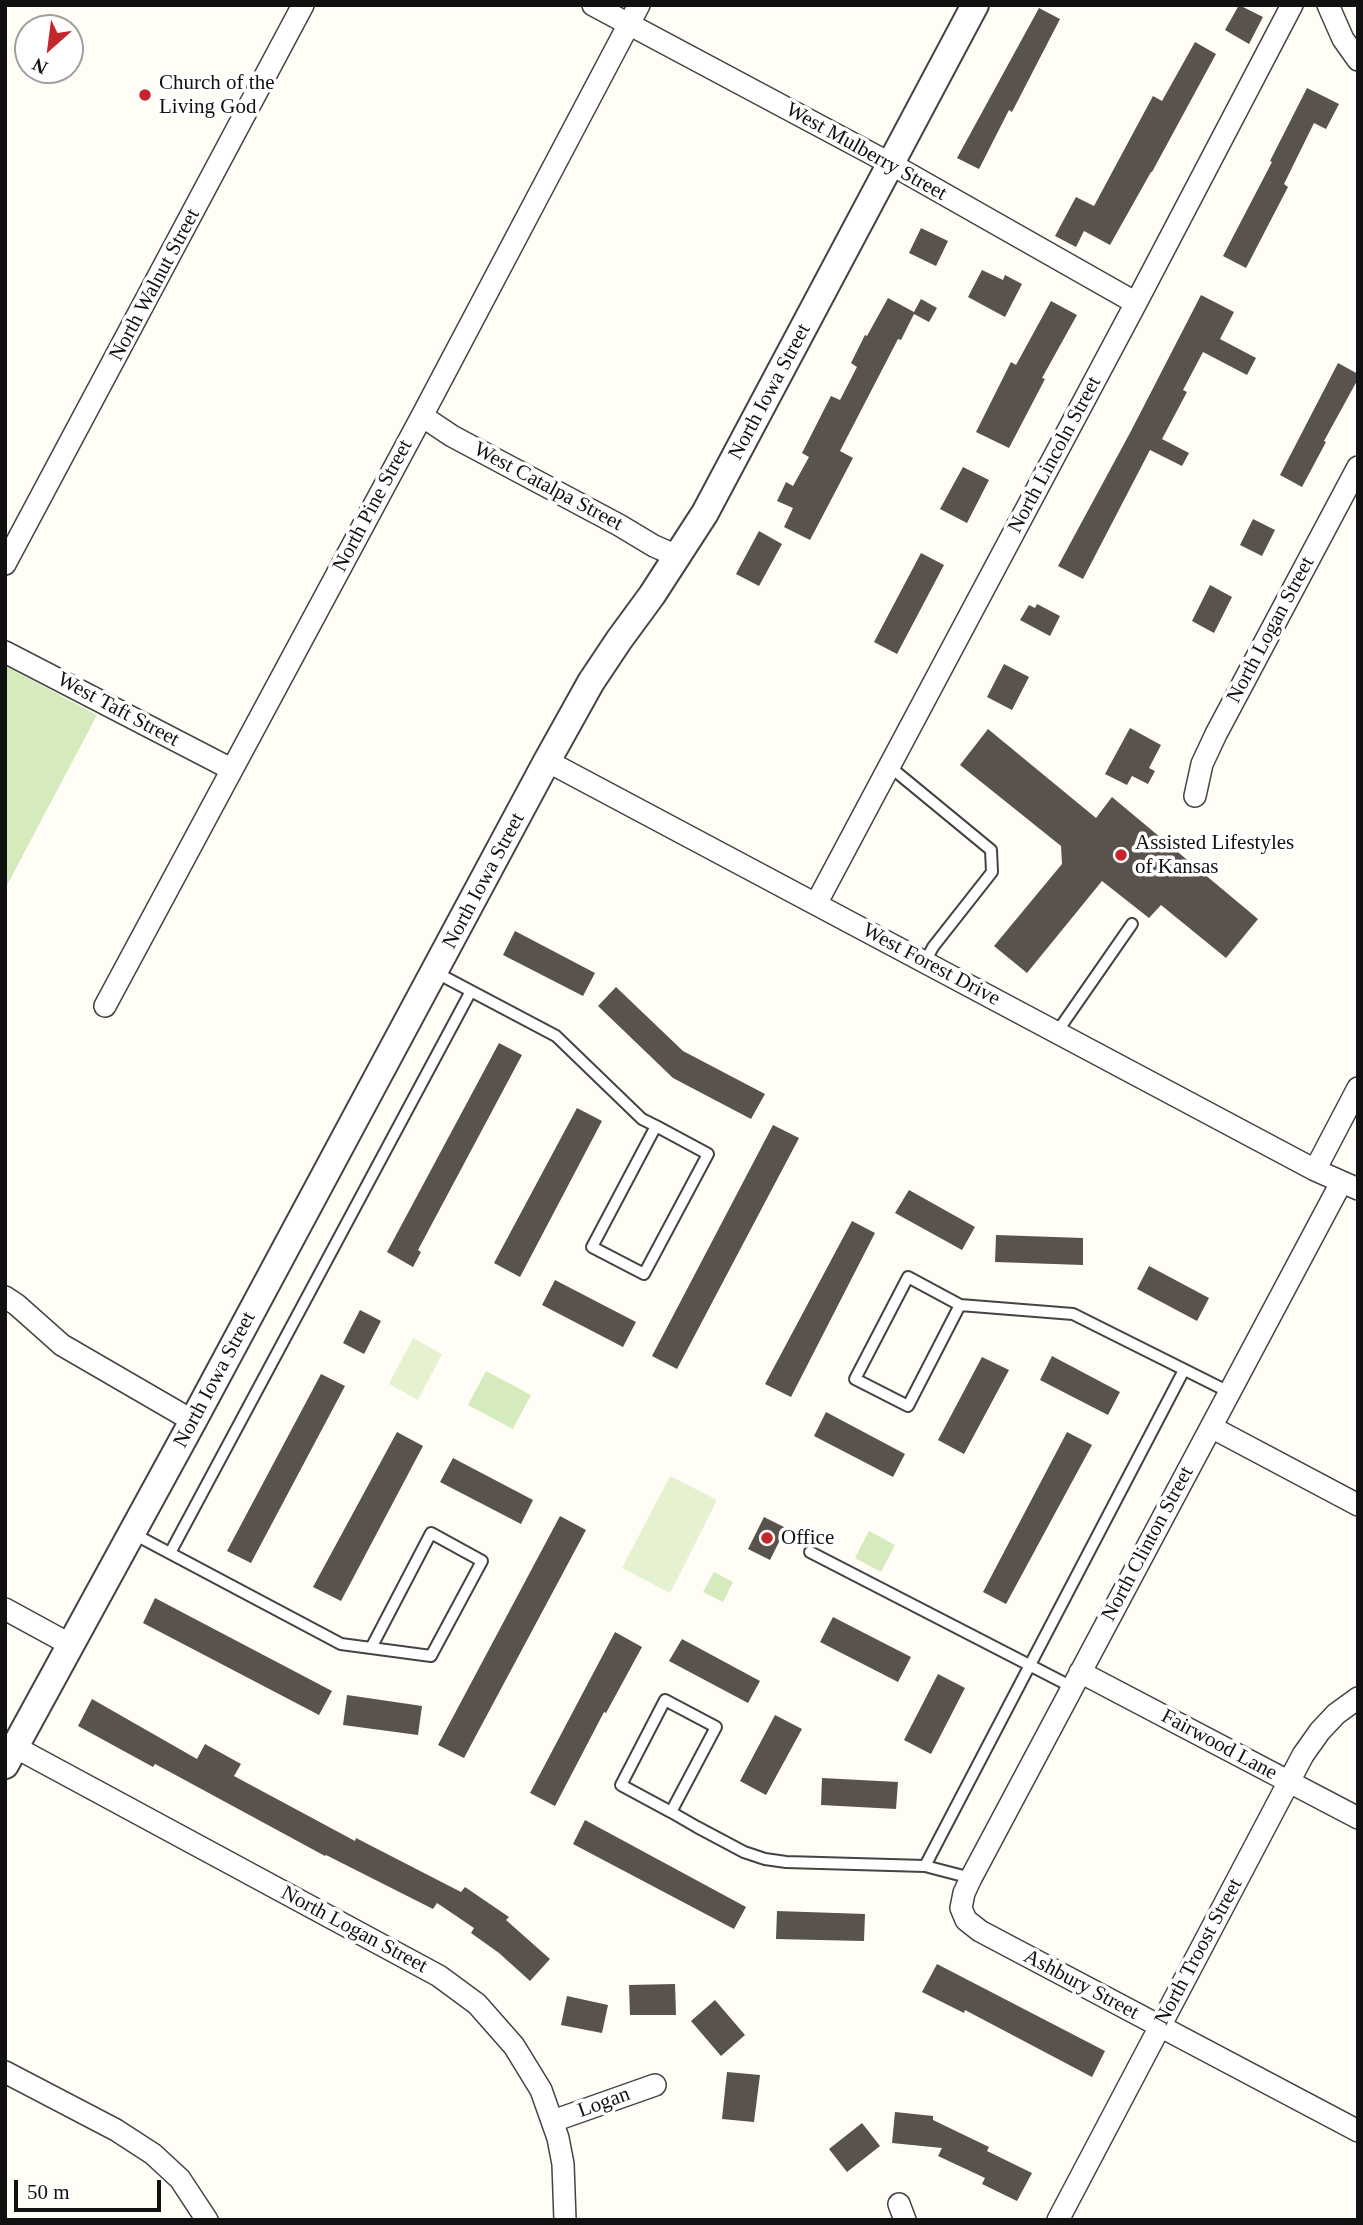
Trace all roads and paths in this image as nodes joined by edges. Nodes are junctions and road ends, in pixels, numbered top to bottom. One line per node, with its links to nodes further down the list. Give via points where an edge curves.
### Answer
1 (303, 5): 14 (street, North Walnut Street)
2 (593, 5): 7 (street, West Mulberry Street)
3 (639, 5): 7 (street, North Pine Street)
4 (975, 5): 9 (street, North Iowa Street)
5 (1292, 5): 10 (street, North Lincoln Street)
6 (1328, 5): 8 (street)
7 (628, 24): 9 (street, West Mulberry Street); 11 (street, North Pine Street)
8 (1358, 60)
9 (891, 164): 10 (street, West Mulberry Street); 13 (street, North Iowa Street, via 705,513)
10 (1136, 303): 17 (street, North Lincoln Street)
11 (422, 416): 13 (street, West Catalpa Street); 18 (street, North Pine Street)
12 (1358, 467): 19 (street, North Logan Street, via 1216,734 1202,764)
13 (677, 556): 16 (street, North Iowa Street, via 591,682)
14 (5, 564)
15 (5, 652): 18 (street, West Taft Street)
16 (547, 761): 20 (street, West Forest Drive); 23 (street, North Iowa Street)
17 (889, 766): 20 (street, North Lincoln Street); 22 (lane, via 991,849 992,872)
18 (231, 769): 25 (street, North Pine Street)
19 (1195, 796)
20 (816, 904): 22 (street, West Forest Drive)
21 (1132, 924): 26 (lane)
22 (925, 962): 26 (street, West Forest Drive)
23 (435, 972): 24 (lane); 35 (street, North Iowa Street)
24 (471, 991): 28 (lane, via 556,1036 642,1119); 40 (lane)
25 (105, 1006)
26 (1057, 1032): 29 (street, West Forest Drive)
27 (1358, 1088): 29 (street)
28 (656, 1126): 28 (lane, via 708,1154 644,1274 592,1247)
29 (1315, 1170): 30 (street, West Forest Drive)
30 (1349, 1186): 34 (street, North Clinton Street)
31 (5, 1297): 35 (street, via 61,1345)
32 (960, 1305): 32 (lane, via 908,1277 855,1379 908,1406); 33 (lane, via 1073,1314)
33 (1184, 1370): 34 (lane); 44 (lane)
34 (1229, 1392): 36 (street, North Clinton Street)
35 (193, 1421): 38 (street, North Iowa Street)
36 (1211, 1427): 37 (street); 45 (street, North Clinton Street)
37 (1358, 1505)
38 (132, 1534): 40 (lane); 42 (street, North Iowa Street)
39 (810, 1552): 44 (lane)
40 (170, 1553): 43 (lane, via 341,1644)
41 (5, 1609): 42 (street)
42 (71, 1645): 47 (street, North Iowa Street)
43 (371, 1648): 43 (lane, via 432,1656 482,1561 431,1533)
44 (1029, 1665): 45 (lane); 51 (lane)
45 (1076, 1679): 48 (street, Fairwood Lane); 52 (street, North Clinton Street)
46 (1358, 1698): 48 (street, North Troost Street, via 1320,1731)
47 (10, 1756): 57 (street, North Logan Street, via 439,1976 477,2004 514,2046 541,2090)
48 (1289, 1782): 50 (street, Fairwood Lane); 54 (street, North Troost Street)
49 (671, 1812): 49 (lane, via 716,1727 665,1700 621,1785); 51 (lane, via 765,1859)
50 (1358, 1818)
51 (925, 1866): 52 (lane)
52 (971, 1878): 53 (street, North Clinton Street)
53 (961, 1908): 54 (street, Ashbury Street, via 966,1920 980,1931)
54 (1159, 2026): 58 (street, Ashbury Street); 61 (street, North Troost Street)
55 (5, 2072): 59 (street, via 153,2154 180,2179)
56 (655, 2085): 57 (street, Logan)
57 (553, 2121): 60 (street, North Logan Street, via 563,2164)
58 (1358, 2131)
59 (206, 2220)
60 (565, 2220)
61 (1058, 2220)

